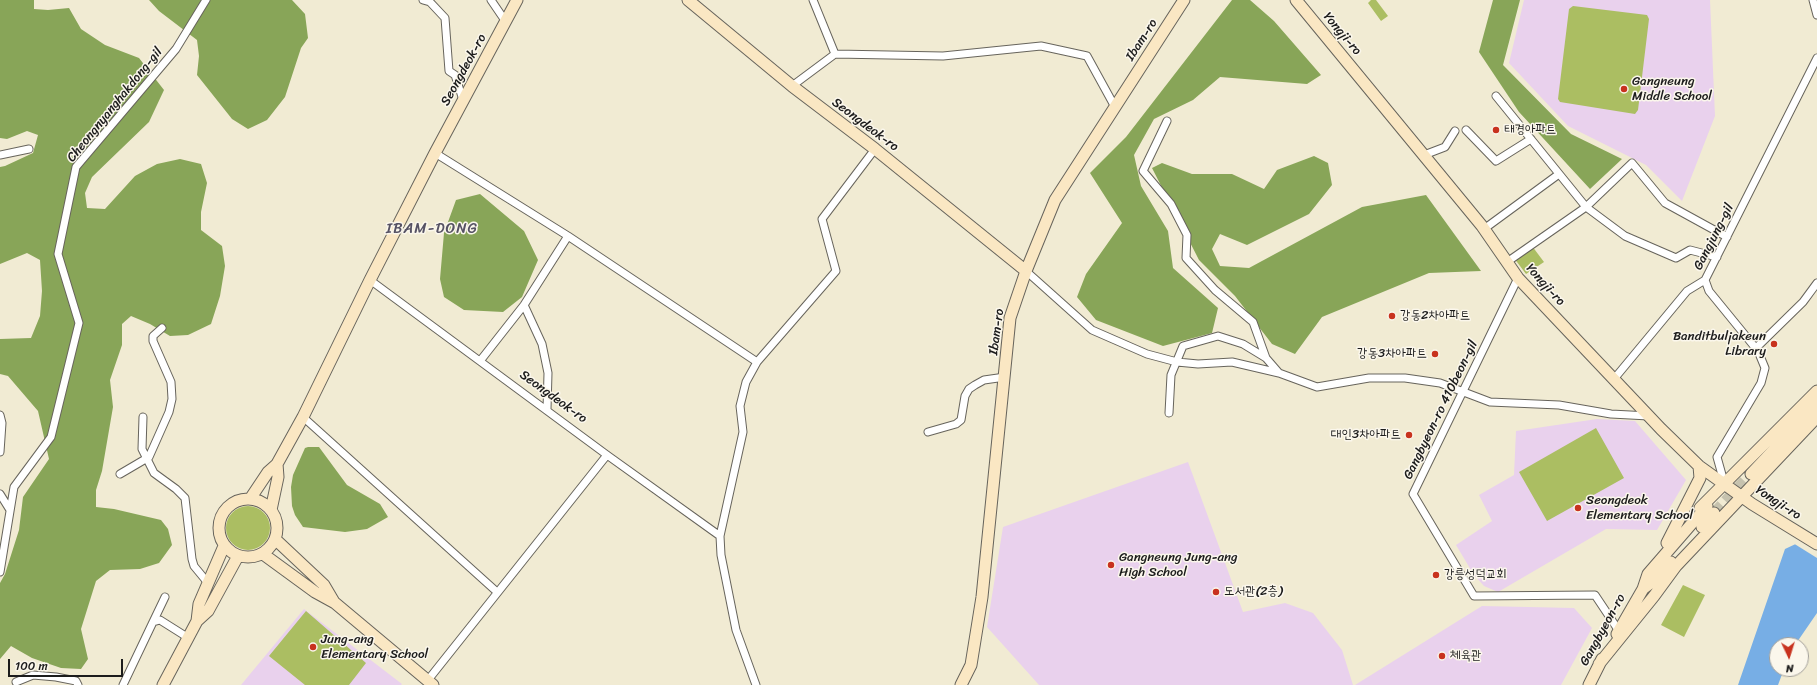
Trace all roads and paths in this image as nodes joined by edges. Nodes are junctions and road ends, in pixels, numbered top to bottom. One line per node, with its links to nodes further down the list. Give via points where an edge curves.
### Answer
1 (206, 0): 72 (street, Cheongnyanghakdong-gil, via 176,49 76,167 58,254 79,323 51,437 14,487)
2 (491, 0): 11 (street)
3 (517, 0): 11 (street, Seongdeok-ro)
4 (688, 0): 14 (street, Seongdeok-ro)
5 (812, 0): 12 (street)
6 (1184, 0): 17 (street, Ibam-ro)
7 (1296, 0): 26 (street, Yongji-ro)
8 (1812, 0): 10 (street)
9 (429, 1): 16 (street, via 445,18 449,71 455,74)
10 (1817, 15)
11 (506, 22): 16 (street, Seongdeok-ro)
12 (835, 54): 14 (street); 17 (street, via 943,56 1041,46 1088,56)
13 (1817, 58): 31 (street, Gangjung-gil)
14 (792, 86): 23 (street, Seongdeok-ro)
15 (1496, 96): 21 (street)
16 (463, 100): 24 (street, Seongdeok-ro)
17 (1115, 107): 34 (street, Ibam-ro, via 1055,200)
18 (1167, 121): 42 (street, via 1143,171 1171,204 1187,235 1186,258 1215,290 1252,322)
19 (1466, 130): 21 (street, via 1496,162)
20 (1455, 131): 26 (street, via 1445,147)
21 (1531, 139): 27 (street)
22 (29, 149): 25 (street)
23 (875, 149): 34 (street, Seongdeok-ro); 44 (street, via 822,219 836,271)
24 (435, 153): 30 (street); 36 (street, Seongdeok-ro)
25 (0, 155)
26 (1424, 155): 29 (street, Yongji-ro)
27 (1559, 174): 28 (street); 29 (street)
28 (1586, 207): 31 (street, via 1632,164 1665,203); 32 (street, via 1625,236 1676,258 1690,250); 33 (street)
29 (1484, 229): 33 (street, Yongji-ro)
30 (568, 236): 39 (street); 44 (street)
31 (1727, 237): 32 (street, Gangjung-gil)
32 (1717, 257): 37 (street, Gangjung-gil)
33 (1506, 262): 35 (street, Yongji-ro)
34 (1026, 271): 45 (street, via 1092,330 1147,354); 47 (street, Ibam-ro, via 1010,318)
35 (1518, 278): 48 (street, Yongji-ro); 49 (street, Gangbyeon-ro 410beon-gil)
36 (370, 280): 43 (street, Seongdeok-ro); 57 (street, Seongdeok-ro)
37 (1705, 280): 41 (street, Gangjung-gil, via 1710,291); 48 (street, via 1687,291)
38 (1817, 283): 41 (street, via 1803,302)
39 (524, 305): 43 (street); 52 (street, via 542,344 548,373)
40 (162, 328): 62 (street, via 153,336 153,341 171,382 172,399 163,427)
41 (1756, 348): 67 (street, Gangjung-gil, via 1765,368 1761,382 1717,457)
42 (1266, 358): 45 (street, via 1243,344 1218,336 1184,346); 46 (street)
43 (480, 361): 52 (street, Seongdeok-ro)
44 (757, 362): 74 (street, via 746,382 740,406 743,432)
45 (1177, 362): 46 (street, via 1232,362); 53 (street, via 1171,375)
46 (1279, 373): 49 (street, via 1317,387 1369,378 1405,378 1440,383)
47 (1005, 376): 59 (street, via 975,384 965,396 961,420); 97 (street, Ibam-ro, via 982,597 971,665)
48 (1614, 379): 56 (street, Yongji-ro)
49 (1463, 392): 56 (street, via 1490,402 1559,405 1611,414); 88 (street, Gangbyeon-ro 410beon-gil, via 1413,494 1474,596 1595,595)
50 (1817, 392): 67 (street)
51 (1817, 399): 65 (street, via 1810,401)
52 (547, 409): 61 (street, Seongdeok-ro)
53 (1169, 413)
54 (0, 415): 60 (street)
55 (142, 416): 62 (street, via 141,444)
56 (1649, 416): 64 (street, Yongji-ro)
57 (303, 417): 63 (street, Seongdeok-ro); 83 (street)
58 (1817, 417): 69 (street)
59 (928, 432)
60 (0, 452)
61 (607, 454): 74 (street, Seongdeok-ro); 83 (street)
62 (147, 459): 66 (street); 82 (street, via 154,474 185,498 192,559 194,566)
63 (277, 464): 70 (street, via 268,472); 73 (street, via 278,477)
64 (1699, 466): 67 (street, Yongji-ro); 76 (street, via 1700,478)
65 (1747, 472)
66 (120, 474)
67 (1724, 482): 69 (street, Yongji-ro); 76 (street)
68 (0, 494): 72 (street)
69 (1741, 496): 77 (street, Yongji-ro); 90 (street, via 1676,566)
70 (250, 499): 73 (street, via 262,502); 78 (street, via 239,500 229,505 222,514 218,524 219,536)
71 (1710, 509): 88 (street, Gangbyeon-ro, via 1648,574 1643,589)
72 (10, 510): 81 (street, Cheongnyanghakdong-gil)
73 (271, 510): 75 (street, via 276,519)
74 (720, 536): 96 (street, via 721,555 736,630)
75 (275, 540): 79 (street); 85 (street, via 324,585)
76 (1667, 543): 88 (street, via 1619,615)
77 (1817, 544)
78 (224, 546): 80 (street); 82 (street)
79 (263, 554): 80 (street, via 250,558); 85 (street, via 315,592)
80 (238, 556): 86 (street, via 208,611)
81 (0, 572)
82 (208, 584): 86 (street, via 198,604)
83 (497, 592): 92 (street)
84 (165, 597): 87 (street)
85 (335, 603): 92 (street)
86 (197, 621): 89 (street)
87 (153, 622): 89 (street, via 160,620); 94 (street)
88 (1619, 631): 90 (street, Gangbyeon-ro)
89 (187, 638): 95 (street)
90 (1599, 664): 98 (street, Gangbyeon-ro)
91 (16, 682): 93 (street, via 33,675 76,681)
92 (430, 683)
93 (78, 685)
94 (123, 685)
95 (163, 685)
96 (756, 685)
97 (961, 685)
98 (1589, 685)

